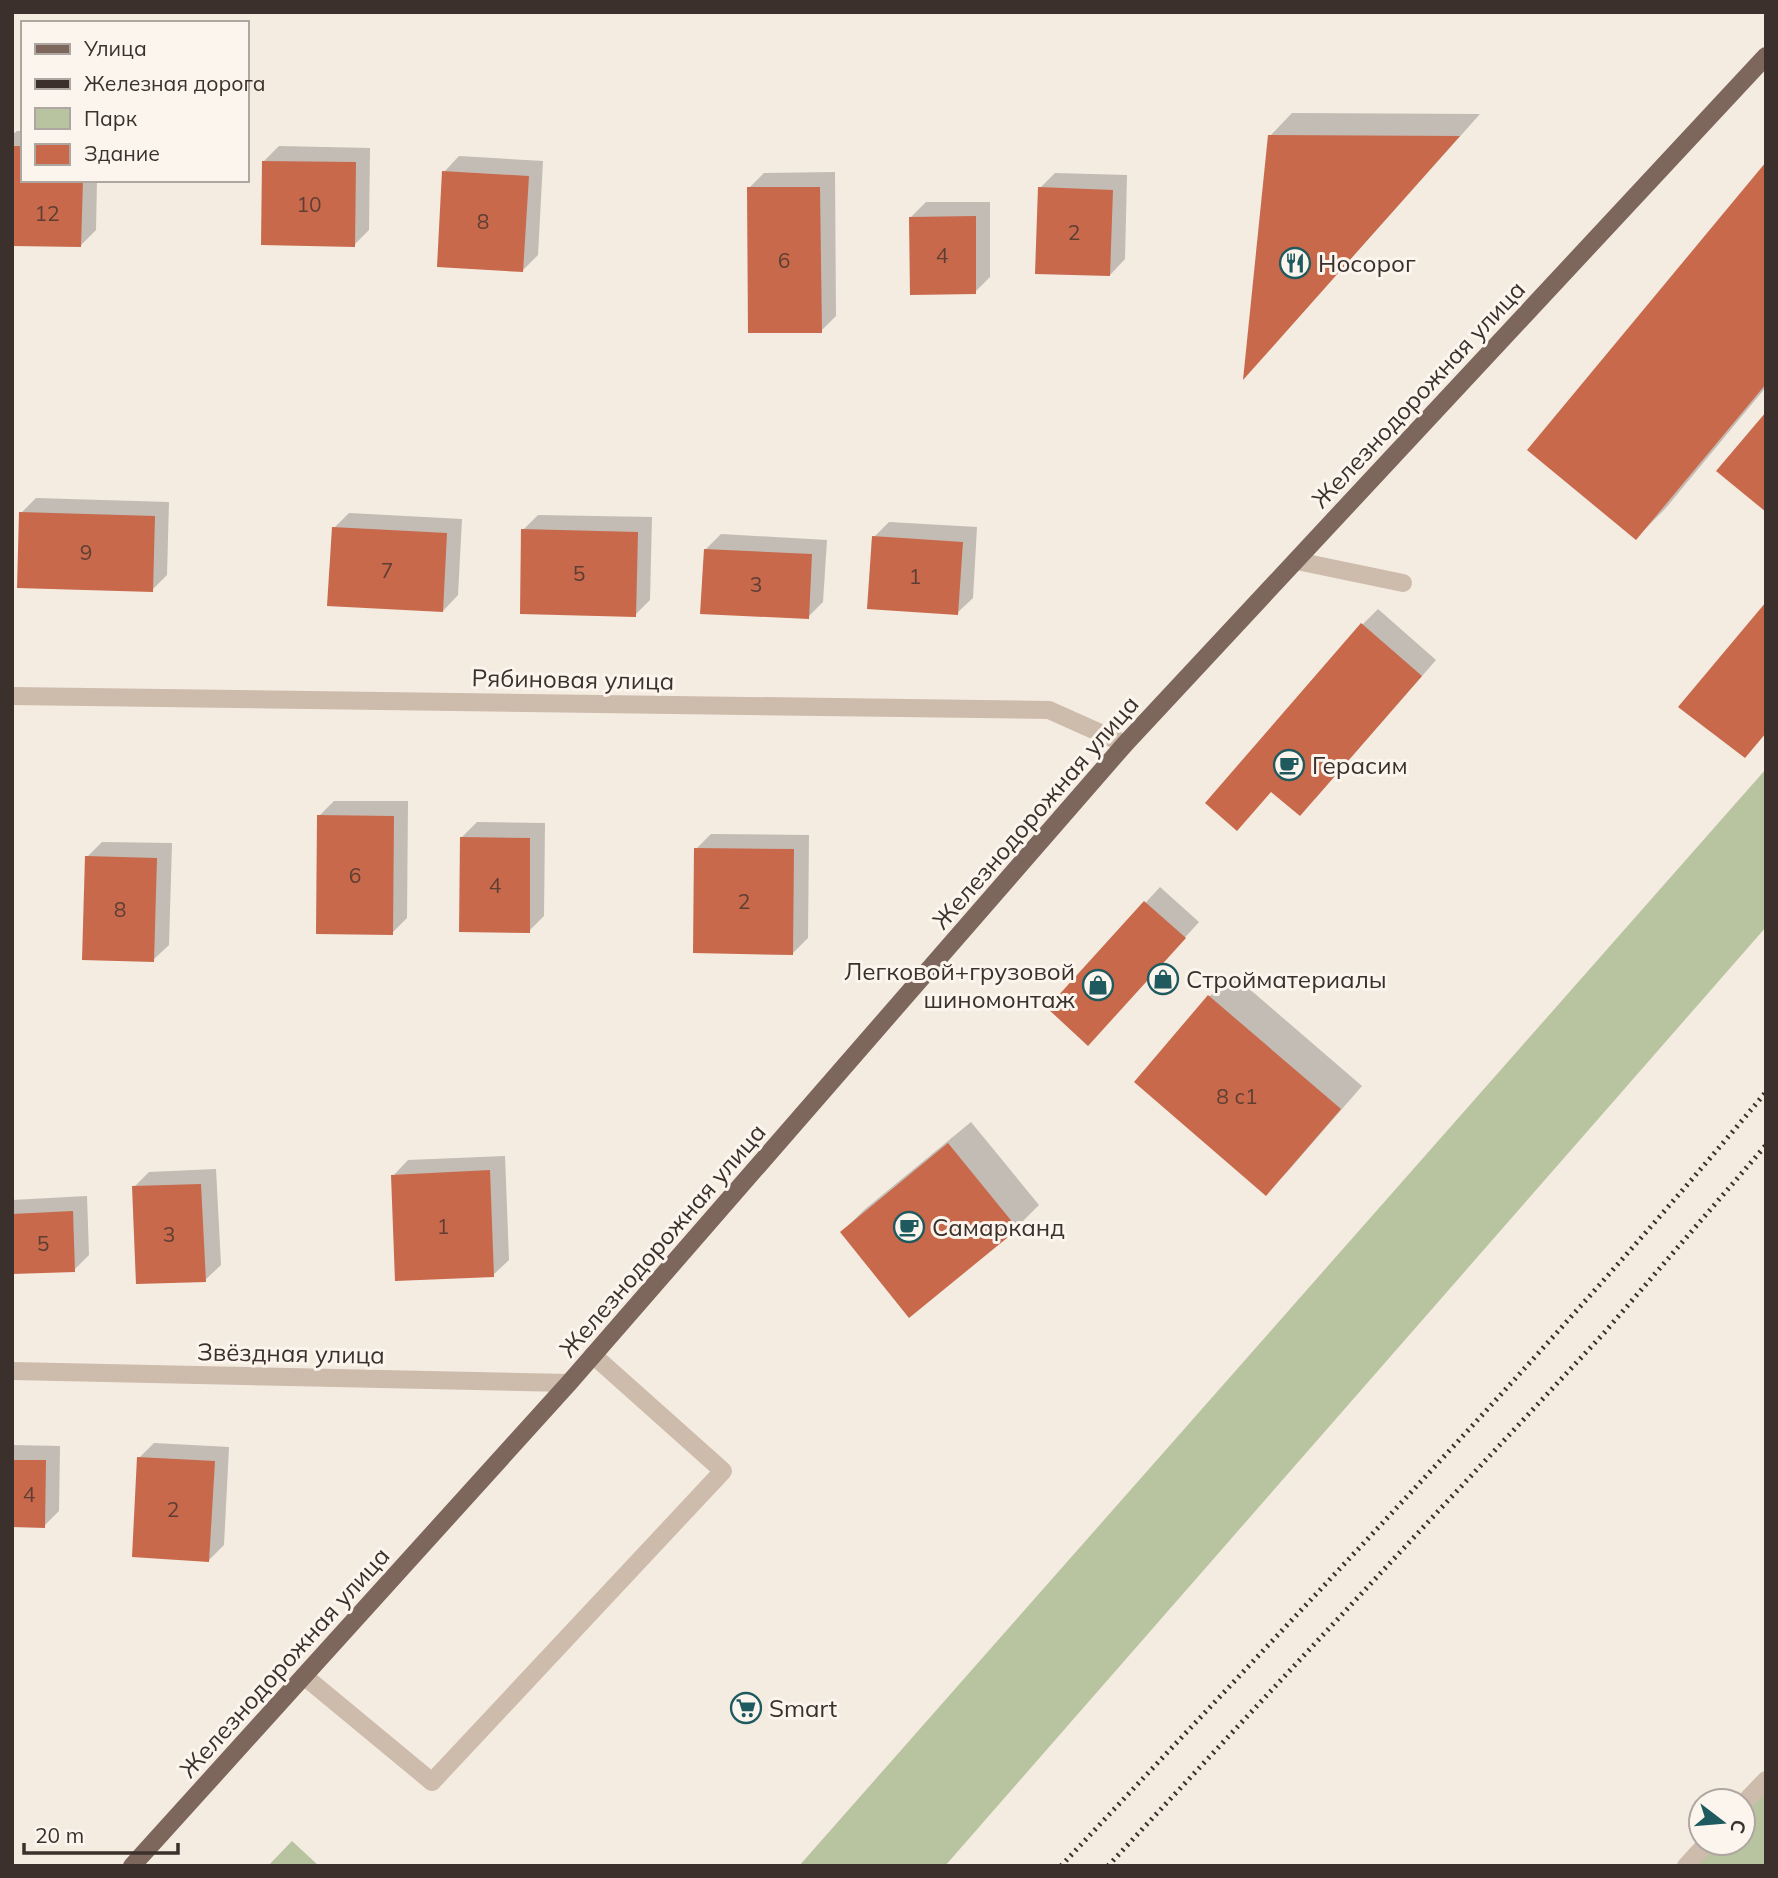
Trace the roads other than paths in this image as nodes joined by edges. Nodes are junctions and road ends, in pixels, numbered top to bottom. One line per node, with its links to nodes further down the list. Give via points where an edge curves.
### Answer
1 (1766, 56): 2 (main road, Железнодорожная улица)
2 (1297, 561): 3 (street); 5 (main road, Железнодорожная улица)
3 (1403, 583)
4 (12, 696): 5 (street, Рябиновая улица, via 1049,710)
5 (1125, 744): 6 (main road, Железнодорожная улица)
6 (593, 1355): 8 (main road, Железнодорожная улица); 9 (street, via 723,1471 432,1782)
7 (12, 1371): 8 (street, Звёздная улица)
8 (569, 1383): 9 (main road, Железнодорожная улица)
9 (304, 1676): 10 (main road, Железнодорожная улица)
10 (132, 1866)

